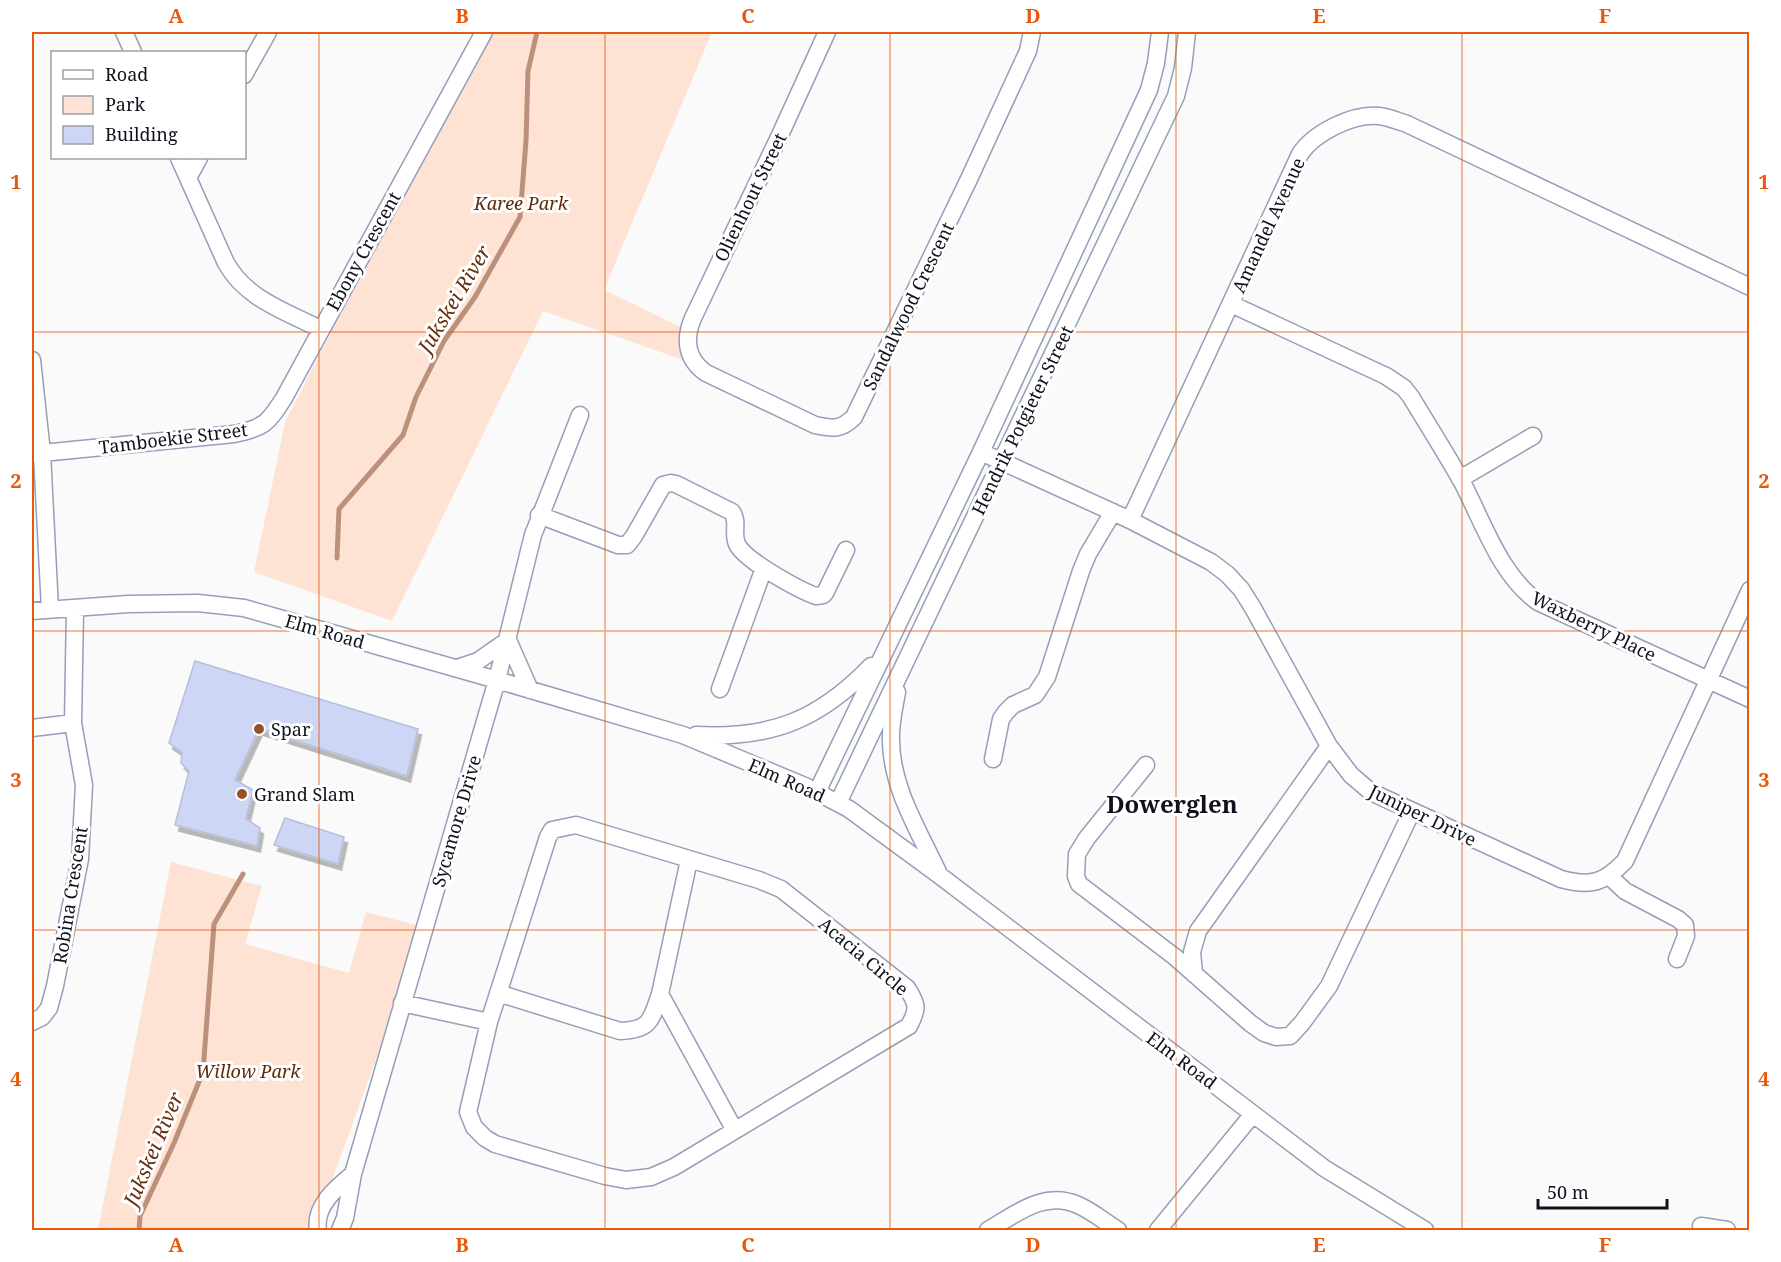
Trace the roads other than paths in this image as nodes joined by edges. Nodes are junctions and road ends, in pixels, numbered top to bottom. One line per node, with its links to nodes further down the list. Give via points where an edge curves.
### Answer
1 (124, 32): 8 (street)
2 (268, 32): 9 (street)
3 (484, 32): 15 (street, Ebony Crescent)
4 (827, 32): 17 (street, Olienhout Street, via 689,327 687,345)
5 (1032, 32): 17 (street, Sandalwood Crescent, via 1028,51 969,179 854,417 834,429 815,425 706,373)
6 (1160, 32): 20 (street, Hendrik Potgieter Street, via 1149,90)
7 (1187, 32): 22 (street, Hendrik Potgieter Street, via 1176,96)
8 (133, 51)
9 (246, 71)
10 (179, 159): 12 (street, Ebony Crescent)
11 (199, 159): 12 (street)
12 (188, 178): 15 (street, Ebony Crescent, via 234,278 255,296)
13 (1749, 287): 14 (street, Amandel Avenue, via 1407,124 1377,116 1332,128 1306,146)
14 (1231, 304): 23 (street, Waxberry Place, via 1404,388); 26 (street, Amandel Avenue)
15 (321, 329): 21 (street, Tamboekie Street, via 270,419 254,429)
16 (32, 360): 21 (street)
17 (696, 363)
18 (580, 415): 25 (street, Sycamore Drive)
19 (1533, 436): 23 (street)
20 (981, 452): 22 (street, Juniper Drive); 34 (street, Hendrik Potgieter Street)
21 (37, 454): 31 (street)
22 (1003, 462): 24 (street, Juniper Drive); 35 (street, Hendrik Potgieter Street)
23 (1460, 478): 38 (street, Waxberry Place, via 1511,575 1527,594)
24 (1113, 512): 26 (street, Juniper Drive); 46 (street, via 1081,571 1047,677 1035,695 1013,705 1001,719)
25 (539, 515): 28 (street, via 627,545 656,494 663,485 671,483 732,512 739,547); 33 (street, Sycamore Drive)
26 (1130, 520): 45 (street, Juniper Drive, via 1211,562 1241,589)
27 (846, 550): 28 (street, via 825,592 819,596)
28 (764, 568): 39 (street)
29 (1749, 590): 38 (street)
30 (75, 609): 31 (street, Elm Road); 36 (street, Elm Road, via 198,603 244,608); 42 (street, Robina Crescent)
31 (50, 610): 32 (street, Elm Road)
32 (32, 611)
33 (508, 640): 36 (street, via 478,661); 37 (street, Sycamore Drive); 40 (street)
34 (881, 656): 44 (street, via 837,697 818,711 792,722 745,734); 48 (street, Hendrik Potgieter Street)
35 (907, 656): 49 (street, Hendrik Potgieter Street); 52 (street, via 892,718 893,767 905,804)
36 (457, 668): 37 (street, Elm Road)
37 (498, 680): 40 (street, Elm Road); 60 (street, Sycamore Drive)
38 (1708, 680): 41 (street, Waxberry Place); 53 (street, via 1625,861)
39 (720, 689)
40 (530, 690): 44 (street, Elm Road)
41 (1749, 699)
42 (73, 723): 43 (street); 61 (street, Robina Crescent, via 84,785 80,859 49,1008)
43 (32, 728)
44 (683, 735): 48 (street, Elm Road)
45 (1329, 746): 50 (street, Juniper Drive, via 1359,782); 54 (street)
46 (993, 759)
47 (1146, 765): 55 (street, via 1086,838 1077,854 1076,876 1079,884)
48 (817, 792): 49 (street, Elm Road)
49 (838, 803): 52 (street, Elm Road)
50 (1412, 812): 53 (street, Juniper Drive, via 1561,879 1592,884); 57 (street, via 1329,986 1290,1035 1276,1037 1264,1033)
51 (689, 860): 58 (street, Acacia Circle, via 576,825 552,830); 59 (street); 64 (street, Acacia Circle, via 781,889 907,988 914,998 916,1012 909,1026)
52 (939, 875): 63 (street, Elm Road)
53 (1609, 876): 56 (street, via 1625,891 1685,925 1686,936)
54 (1198, 931): 55 (street, via 1179,942); 57 (street, via 1192,952)
55 (1157, 943): 57 (street)
56 (1677, 958)
57 (1194, 974)
58 (498, 993): 59 (street, via 620,1031 646,1026); 62 (street, Acacia Circle)
59 (660, 994): 64 (street)
60 (402, 1003): 62 (street); 65 (street, Sycamore Drive)
61 (32, 1022)
62 (489, 1022): 64 (street, Acacia Circle, via 468,1113 474,1127 495,1144 626,1180 651,1177 674,1167)
63 (1253, 1114): 71 (street); 72 (street, Elm Road, via 1324,1168)
64 (734, 1129)
65 (353, 1174): 67 (street, via 320,1209); 68 (street, Sycamore Drive)
66 (1701, 1226): 73 (street)
67 (318, 1230)
68 (340, 1230)
69 (988, 1230): 70 (street, via 1033,1204 1053,1200 1079,1205)
70 (1118, 1230)
71 (1158, 1230)
72 (1425, 1230)
73 (1727, 1230)

